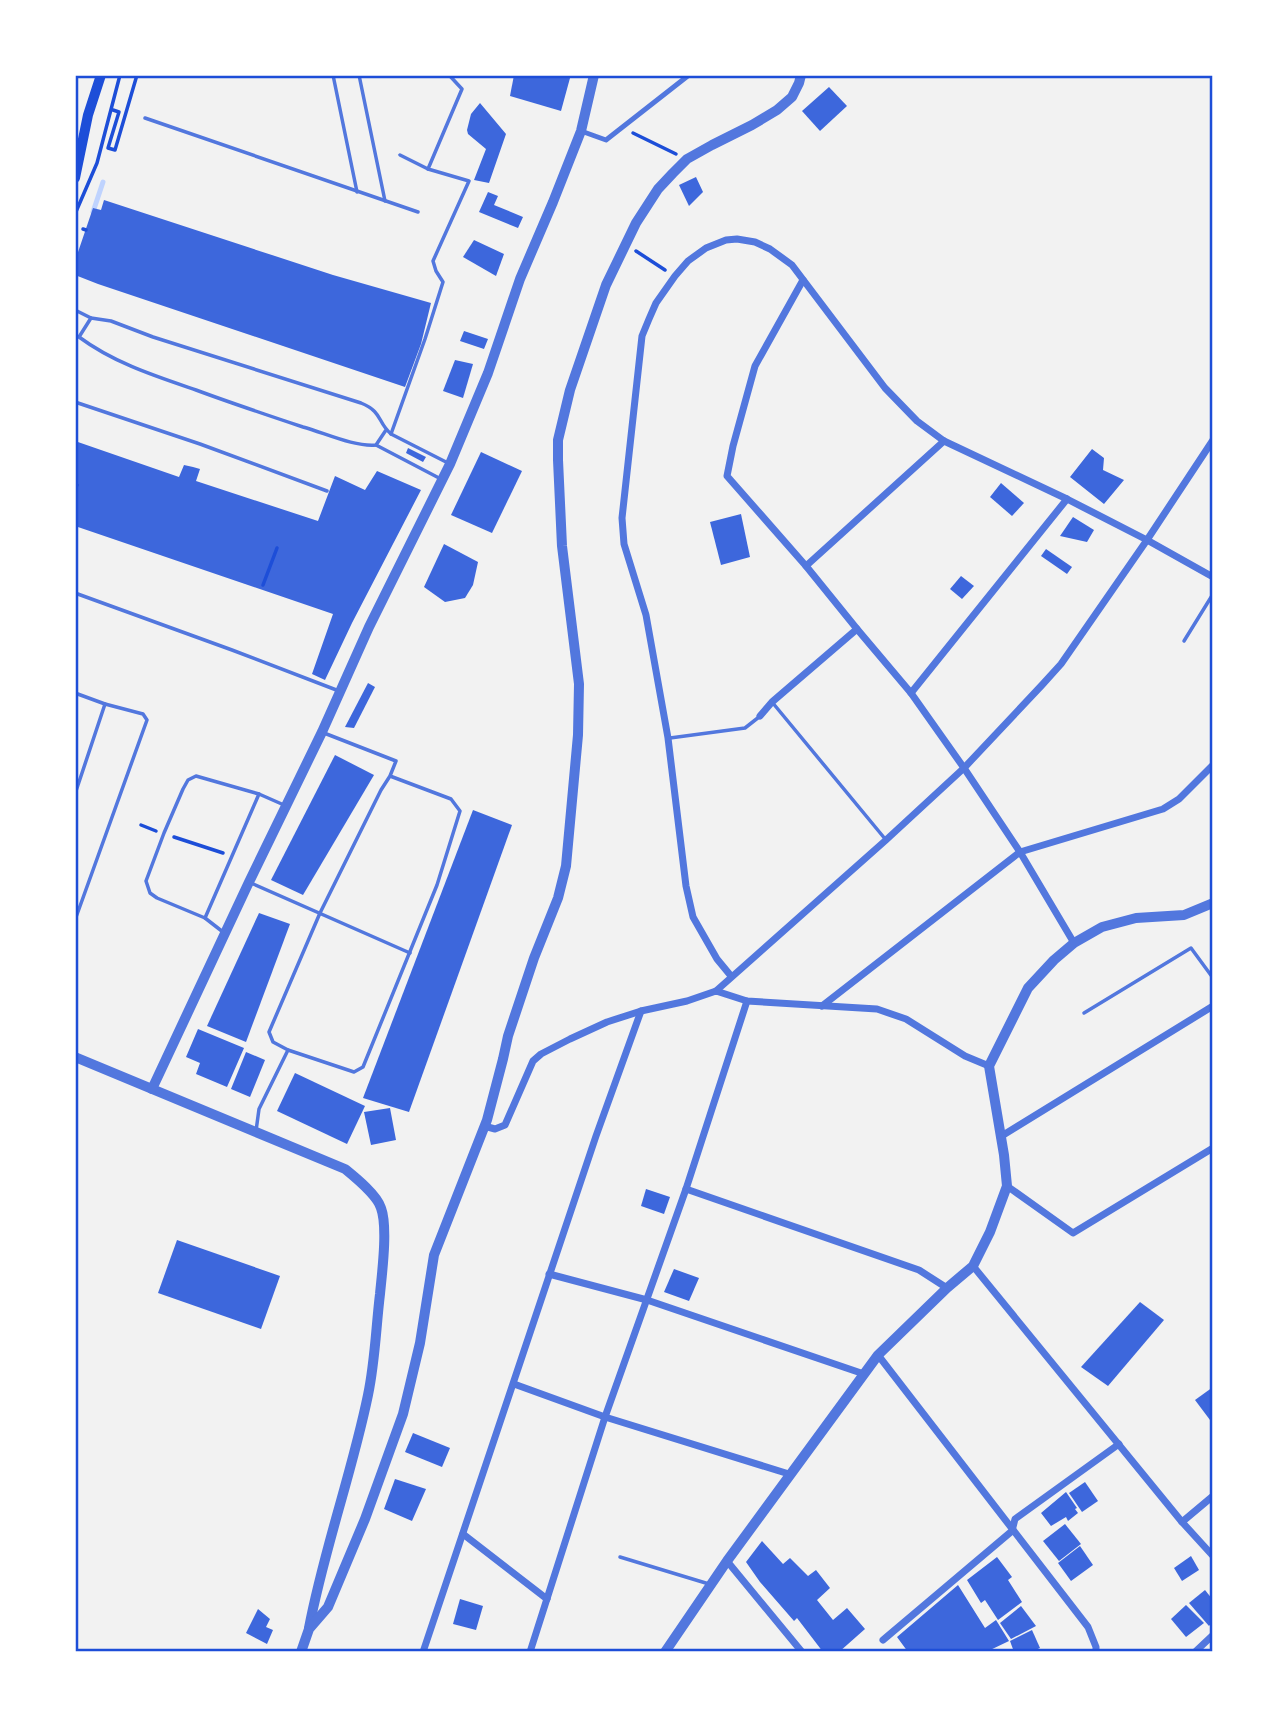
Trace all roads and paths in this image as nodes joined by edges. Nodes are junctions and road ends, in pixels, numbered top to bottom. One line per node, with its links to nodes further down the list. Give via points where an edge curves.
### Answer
1 (101, 75): 17 (main road)
2 (120, 75): 10 (path)
3 (137, 75): 10 (path, via 116,150 108,148 119,112)
4 (333, 75): 18 (lane)
5 (359, 75): 19 (lane)
6 (449, 75): 16 (lane, via 462,89)
7 (594, 75): 13 (street)
8 (690, 75): 12 (street)
9 (801, 75): 15 (street, via 792,97 777,110)
10 (113, 110): 21 (path)
11 (145, 118): 18 (lane)
12 (622, 128): 13 (street, via 606,141); 15 (path)
13 (581, 131): 34 (street)
14 (400, 155): 16 (lane)
15 (688, 159): 22 (street, via 658,189)
16 (428, 169): 30 (lane, via 468,181 433,261 443,282)
17 (75, 178)
18 (357, 192): 19 (lane)
19 (385, 201): 20 (lane)
20 (418, 212)
21 (75, 214)
22 (626, 244): 23 (path); 86 (street, via 596,313 558,440 562,546 579,684 566,866 508,1035)
23 (675, 276): 24 (street, via 706,248 737,239 770,248); 54 (street, via 656,303 642,336 622,518 624,544 646,615)
24 (803, 280): 32 (street, via 885,388); 40 (street, via 755,366 727,476)
25 (75, 310): 26 (lane)
26 (91, 318): 27 (lane); 29 (lane, via 372,407)
27 (77, 336): 33 (lane, via 98,352 140,371 354,443)
28 (75, 402): 36 (lane)
29 (386, 430): 30 (lane); 33 (lane)
30 (391, 434): 34 (lane)
31 (1213, 440): 38 (street)
32 (944, 441): 37 (street); 40 (street)
33 (376, 445): 35 (lane)
34 (450, 464): 35 (street)
35 (443, 480): 47 (street)
36 (327, 491)
37 (1067, 499): 38 (street); 49 (street)
38 (1147, 540): 41 (street); 56 (street, via 1061,664)
39 (277, 548): 42 (path)
40 (806, 566): 45 (street)
41 (1213, 577)
42 (263, 584)
43 (75, 593): 47 (lane)
44 (1213, 594): 46 (lane)
45 (857, 629): 49 (street); 50 (street)
46 (1184, 641)
47 (339, 691): 53 (street)
48 (75, 693): 51 (lane)
49 (911, 693): 56 (street)
50 (772, 702): 52 (street); 63 (lane)
51 (105, 704): 58 (lane); 70 (lane, via 143,714 147,720)
52 (760, 716): 54 (lane, via 745,728)
53 (322, 733): 57 (lane, via 396,761); 60 (street)
54 (668, 738): 74 (street, via 693,917)
55 (1213, 765): 64 (street, via 1179,799 1163,808)
56 (964, 768): 63 (street); 64 (street)
57 (390, 776): 68 (lane); 73 (lane, via 450,799 460,811)
58 (75, 794)
59 (259, 794): 60 (lane); 62 (lane, via 196,776 188,780); 65 (lane)
60 (286, 806): 66 (street)
61 (141, 825): 62 (path)
62 (164, 833): 65 (path); 69 (lane, via 146,881 150,893)
63 (886, 840): 74 (street)
64 (1020, 852): 72 (street); 78 (street)
65 (231, 857): 69 (lane)
66 (249, 882): 68 (lane); 71 (street)
67 (1213, 903): 72 (street, via 1184,915 1117,922)
68 (320, 914): 73 (lane); 82 (lane, via 269,1032 273,1042)
69 (205, 918): 71 (lane)
70 (75, 920)
71 (225, 933): 85 (street)
72 (1074, 943): 84 (street, via 1028,988)
73 (410, 953): 82 (lane, via 363,1067 354,1072)
74 (731, 976): 76 (street)
75 (1213, 978): 81 (lane, via 1191,948)
76 (716, 991): 77 (street); 80 (street)
77 (747, 1001): 78 (street); 91 (street)
78 (822, 1006): 84 (street, via 877,1009 906,1019)
79 (1213, 1006): 88 (street)
80 (641, 1011): 86 (street, via 541,1054 533,1061 505,1125 495,1129); 93 (street)
81 (1084, 1013)
82 (288, 1050): 87 (lane, via 259,1109)
83 (75, 1057): 85 (street)
84 (989, 1066): 88 (street)
85 (152, 1089): 87 (street)
86 (484, 1126): 111 (street, via 434,1255 403,1413 328,1607)
87 (255, 1133): 111 (street, via 345,1169 381,1207 383,1263 369,1392)
88 (1000, 1137): 90 (street)
89 (1213, 1148): 90 (street, via 1073,1233)
90 (1007, 1186): 92 (street)
91 (686, 1189): 94 (street, via 919,1270); 95 (street)
92 (973, 1266): 94 (street); 100 (street)
93 (549, 1274): 95 (street); 98 (street)
94 (947, 1289): 96 (street)
95 (647, 1300): 97 (street); 99 (street)
96 (878, 1355): 97 (street); 104 (street)
97 (864, 1374): 101 (street)
98 (514, 1384): 99 (street); 105 (street)
99 (606, 1417): 101 (street); 110 (street)
100 (1119, 1444): 103 (street); 104 (street, via 1015,1519)
101 (789, 1474): 108 (street)
102 (1213, 1496): 103 (street)
103 (1182, 1522): 106 (street)
104 (1012, 1531): 113 (street); 119 (street, via 1088,1627)
105 (463, 1534): 110 (street); 115 (street)
106 (1213, 1556)
107 (620, 1557): 109 (lane)
108 (727, 1561): 109 (street); 118 (street)
109 (711, 1584): 117 (street)
110 (547, 1599): 116 (street)
111 (309, 1629): 114 (street)
112 (1213, 1635): 120 (street)
113 (883, 1640)
114 (301, 1652)
115 (423, 1652)
116 (530, 1652)
117 (665, 1652)
118 (802, 1652)
119 (1096, 1652)
120 (1195, 1652)

